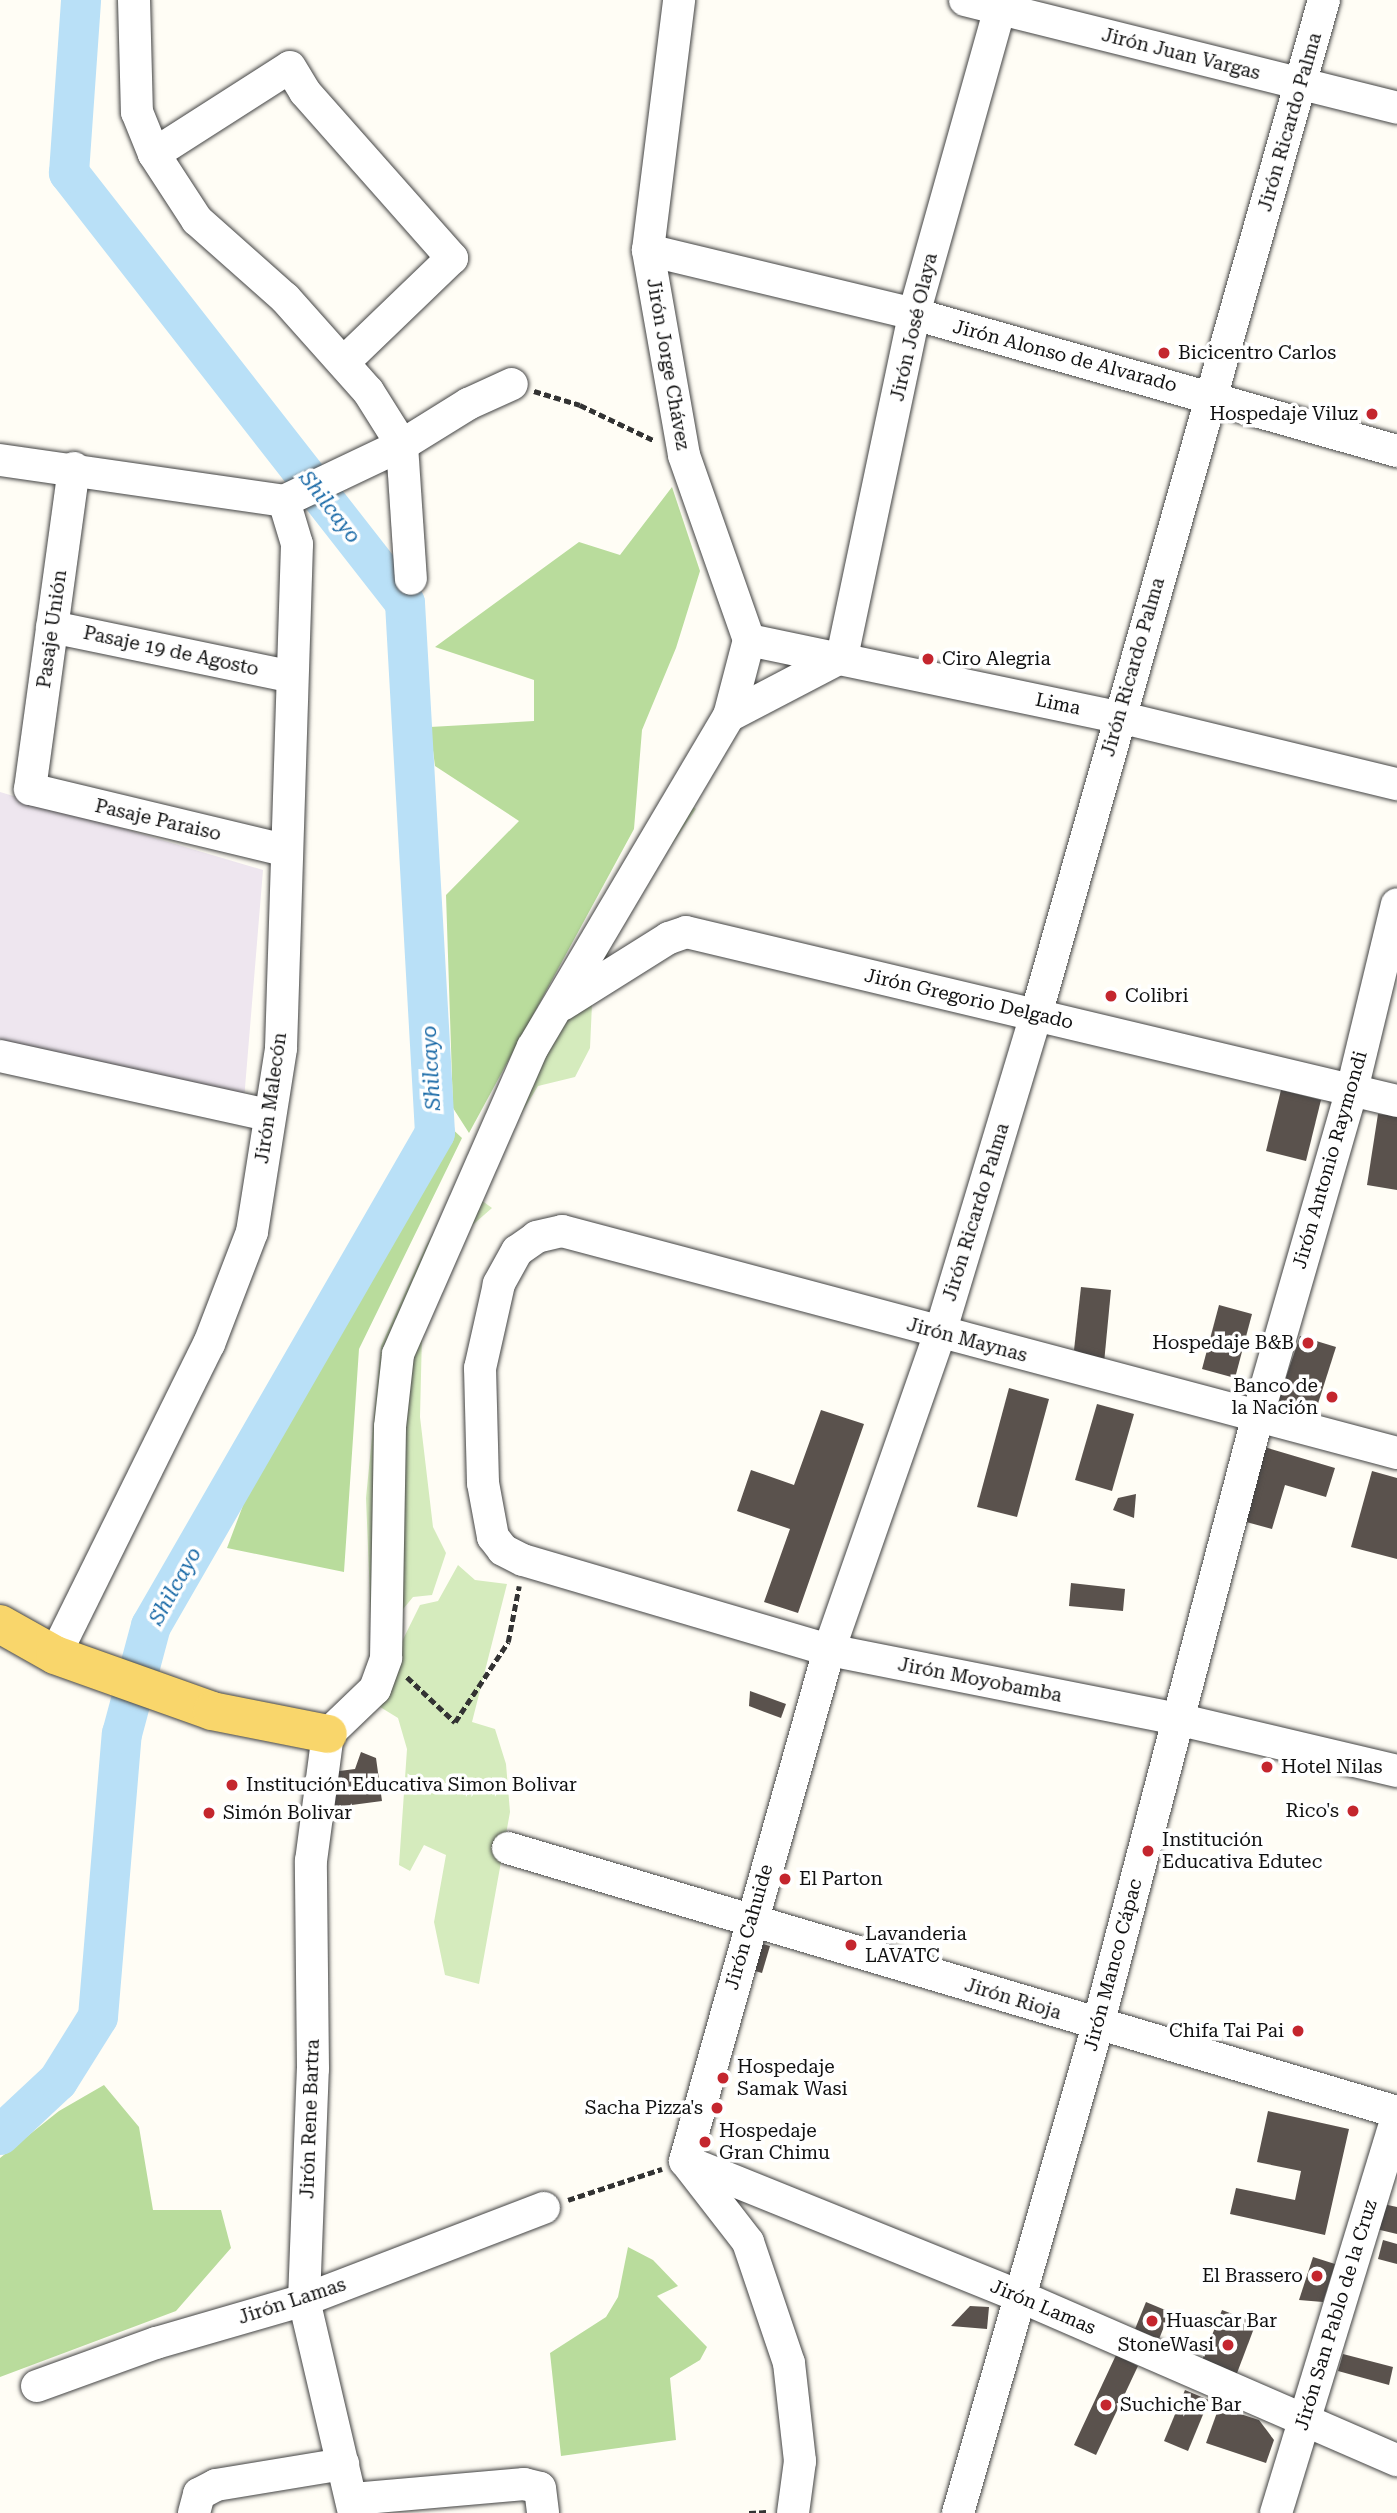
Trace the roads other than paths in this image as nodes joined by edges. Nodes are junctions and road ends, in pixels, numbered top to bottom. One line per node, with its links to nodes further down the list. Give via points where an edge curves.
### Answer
1 (134, 0): 8 (street, via 137,112)
2 (679, 0): 9 (street, Jirón Jorge Chávez)
3 (965, 0): 5 (street, Jirón Juan Vargas)
4 (1325, 0): 6 (street, Jirón Ricardo Palma)
5 (1001, 4): 6 (street, Jirón Juan Vargas); 10 (street, Jirón José Olaya)
6 (1301, 85): 7 (street, Jirón Juan Vargas); 13 (street, Jirón Ricardo Palma)
7 (1397, 108)
8 (154, 154): 11 (street, via 197,220 285,298); 11 (street, via 290,67 305,92 452,258)
9 (648, 250): 10 (street, Jirón Alonso de Alvarado); 21 (street, Jirón Jorge Chávez, via 684,456)
10 (914, 314): 13 (street, Jirón Alonso de Alvarado); 22 (street, Jirón José Olaya)
11 (343, 363): 14 (street, via 368,391)
12 (512, 384): 14 (street, via 468,404)
13 (1210, 396): 15 (street, Jirón Alonso de Alvarado); 25 (street, Jirón Ricardo Palma)
14 (393, 449): 18 (street); 19 (street)
15 (1397, 451)
16 (0, 460): 17 (street)
17 (74, 468): 18 (street); 20 (street, Pasaje Unión)
18 (284, 500): 23 (street, Jirón Malecón, via 297,544)
19 (411, 579)
20 (52, 627): 23 (street, Pasaje 19 de Agosto); 27 (street, Pasaje Unión)
21 (749, 640): 22 (street, Lima); 24 (street)
22 (842, 657): 24 (street); 25 (street, Lima)
23 (289, 676): 28 (street, Jirón Malecón)
24 (729, 716): 30 (street)
25 (1119, 717): 26 (street, Lima); 31 (street, Jirón Ricardo Palma)
26 (1397, 784)
27 (30, 789): 28 (street, Pasaje Paraiso)
28 (285, 850): 35 (street, Jirón Malecón, via 281,1048)
29 (1397, 904): 33 (street, Jirón Antonio Raymondi)
30 (558, 1007): 31 (street, Jirón Gregorio Delgado, via 685,932); 44 (street, via 533,1047 398,1354 390,1427 386,1658 375,1689)
31 (1036, 1015): 33 (street, Jirón Gregorio Delgado); 37 (street, Jirón Ricardo Palma)
32 (0, 1056): 35 (street)
33 (1352, 1090): 34 (street, Jirón Gregorio Delgado); 38 (street, Jirón Antonio Raymondi)
34 (1397, 1101)
35 (268, 1115): 42 (street, Jirón Malecón, via 252,1232 209,1345)
36 (537, 1237): 37 (street, Jirón Maynas, via 562,1231); 41 (street, Jirón Moyobamba, via 517,1251 499,1284 480,1368 483,1483 493,1537 503,1550 566,1575)
37 (940, 1334): 38 (street, Jirón Maynas); 41 (street, Jirón Cahuide)
38 (1258, 1415): 39 (street, Jirón Maynas); 43 (street, Jirón Manco Cápac)
39 (1397, 1453)
40 (0, 1624): 42 (main road)
41 (829, 1650): 43 (street, Jirón Moyobamba); 47 (street, Jirón Cahuide)
42 (55, 1655): 44 (main road, via 212,1711)
43 (1177, 1719): 45 (street, Jirón Moyobamba); 48 (street, Jirón Manco Cápac)
44 (328, 1734): 53 (street, Jirón Rene Bartra, via 311,1861 313,2069)
45 (1397, 1771)
46 (508, 1848): 47 (street, Jirón Rioja)
47 (751, 1919): 48 (street, Jirón Rioja); 50 (street, Jirón Cahuide)
48 (1098, 2025): 49 (street, Jirón Rioja); 52 (street, Jirón Manco Cápac)
49 (1397, 2115): 55 (street, Jirón San Pablo de la Cruz)
50 (685, 2161): 52 (street, Jirón Lamas); 61 (street, via 747,2242 789,2363 800,2461)
51 (544, 2208): 53 (street, Jirón Lamas)
52 (1019, 2296): 55 (street, Jirón Lamas); 62 (street, Jirón Manco Cápac)
53 (304, 2300): 54 (street, Jirón Lamas, via 156,2343); 57 (street, Jirón Rene Bartra)
54 (37, 2386)
55 (1302, 2422): 56 (street, Jirón Lamas); 63 (street, Jirón San Pablo de la Cruz)
56 (1397, 2460)
57 (343, 2464): 59 (street, Jirón Rene Bartra); 60 (street, via 216,2485 198,2494)
58 (541, 2501): 59 (street, via 524,2484)
59 (354, 2506)
60 (194, 2513)
61 (793, 2513)
62 (958, 2513)
63 (1276, 2513)

